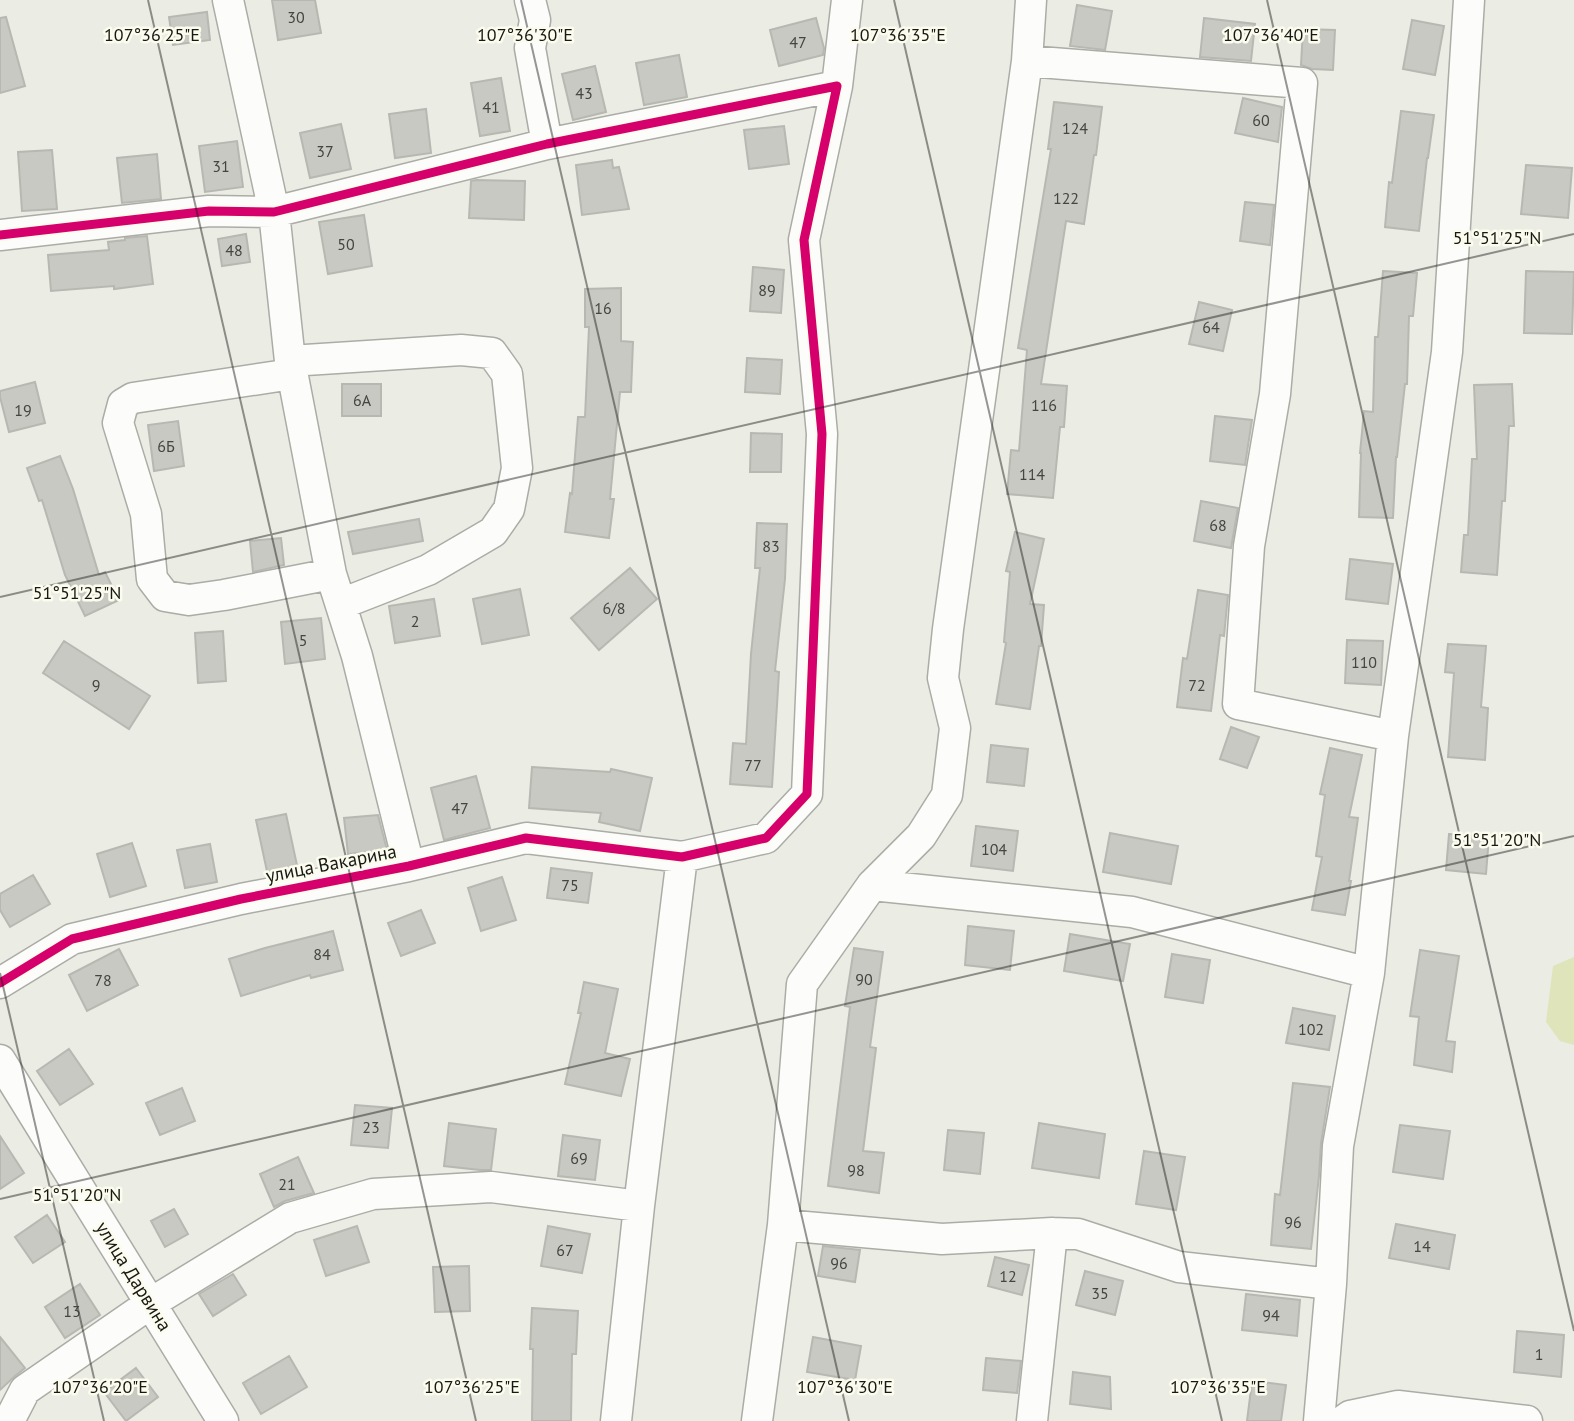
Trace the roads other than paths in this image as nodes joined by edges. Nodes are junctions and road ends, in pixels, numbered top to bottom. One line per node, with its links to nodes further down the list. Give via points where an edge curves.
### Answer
1 (228, 0): 9 (street)
2 (530, 0): 8 (street, via 535,20 530,48)
3 (847, 0): 7 (street, улица Вакарина)
4 (1031, 0): 6 (street)
5 (1469, 0): 14 (street, via 1447,352)
6 (1027, 61): 14 (street, via 1302,83 1275,394 1249,545 1238,704); 17 (street, via 948,629 943,678 955,729 947,795 921,836)
7 (837, 86): 8 (street); 15 (street, улица Вакарина, via 804,240 822,434 807,794 766,838)
8 (547, 144): 9 (street)
9 (274, 212): 10 (street, via 209,211); 11 (street)
10 (0, 233)
11 (291, 368): 12 (street); 12 (street, via 133,398 123,404 118,424 146,514 152,579 166,596 189,600); 13 (street, via 461,350 492,353 507,374 517,468 509,509 493,533 428,570)
12 (331, 574): 13 (street)
13 (341, 604): 16 (street)
14 (1393, 736): 18 (street)
15 (682, 857): 16 (street, улица Вакарина, via 526,838); 21 (street)
16 (409, 866): 19 (street, улица Вакарина, via 240,899 72,939)
17 (872, 886): 18 (street, via 1132,912); 22 (street, via 802,984)
18 (1368, 973): 24 (street, via 1338,1146)
19 (0, 983)
20 (0, 1060): 25 (street, улица Дарвина)
21 (639, 1206): 25 (street, via 491,1187 373,1194 290,1218); 28 (street)
22 (783, 1225): 23 (street, via 942,1239); 29 (street)
23 (1052, 1233): 24 (street, via 1078,1234 1179,1267); 30 (street)
24 (1331, 1283): 31 (street)
25 (151, 1303): 26 (street, via 25,1390); 27 (street, улица Дарвина)
26 (9, 1421)
27 (223, 1421)
28 (616, 1421)
29 (757, 1421)
30 (1032, 1421)
31 (1319, 1421)
32 (1343, 1421): 33 (street, via 1398,1406)
33 (1527, 1421)

